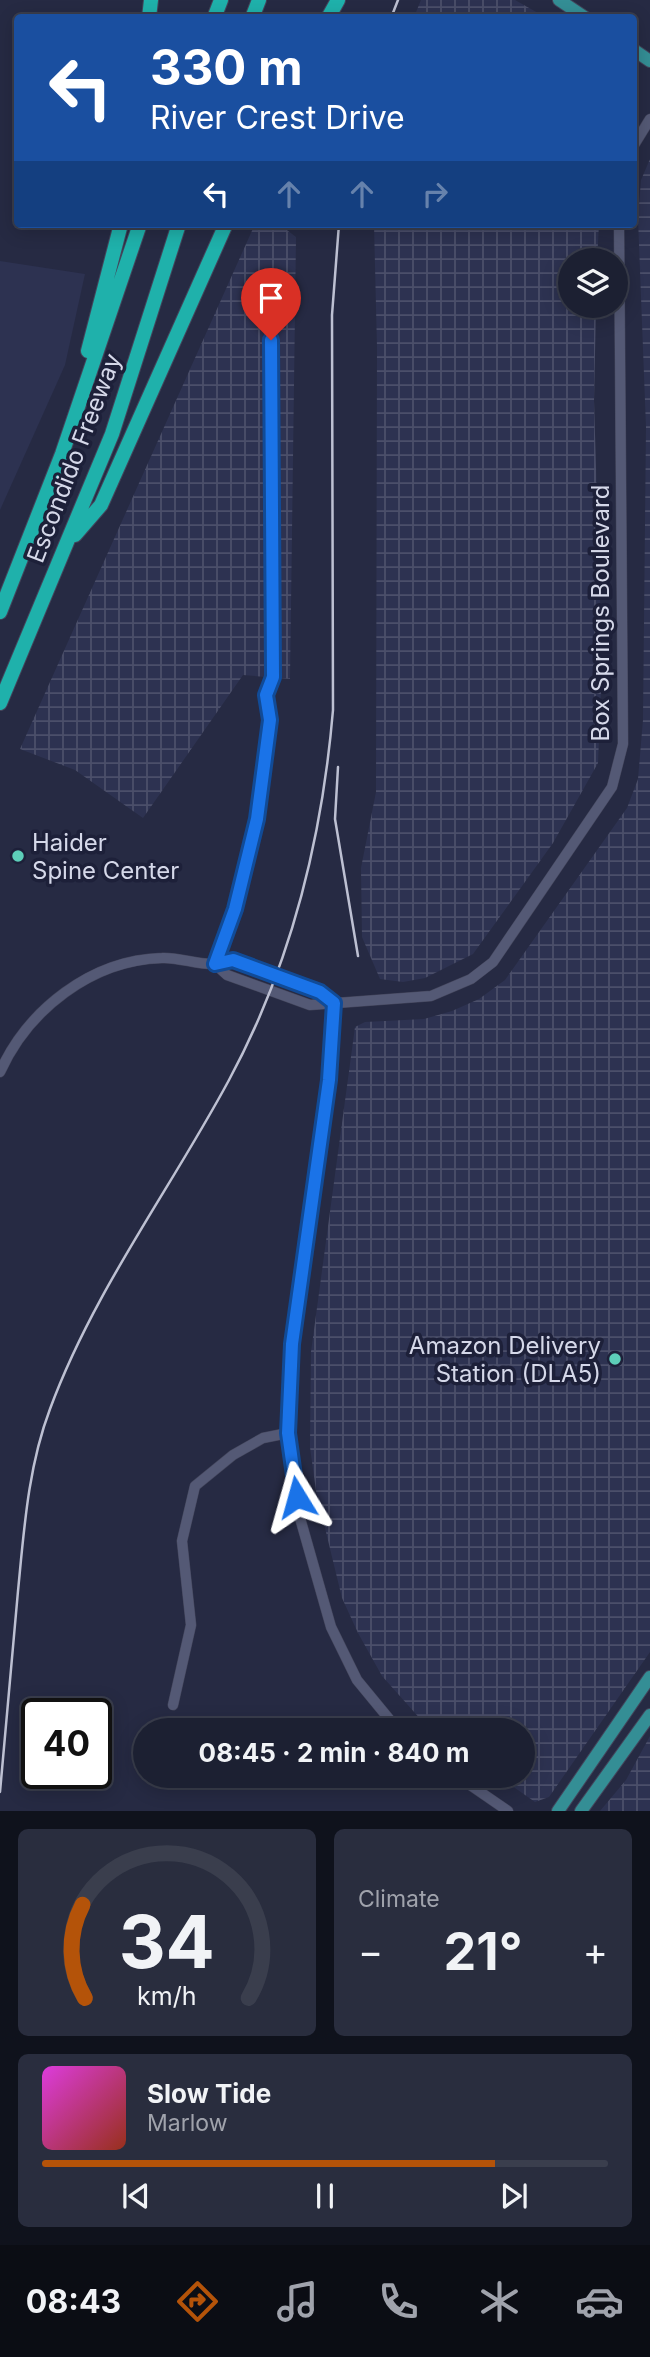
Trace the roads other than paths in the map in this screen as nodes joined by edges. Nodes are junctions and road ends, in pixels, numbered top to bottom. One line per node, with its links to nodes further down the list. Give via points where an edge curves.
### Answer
1 (559, 0): 2 (main road)
2 (580, 14)
3 (650, 119): 4 (street)
4 (637, 140)
5 (120, 228): 11 (highway)
6 (139, 228): 11 (highway, Escondido Freeway)
7 (178, 228): 12 (highway, Escondido Freeway, via 112,435)
8 (224, 228): 12 (highway, via 101,505)
9 (619, 228): 16 (street, Box Springs Boulevard, via 623,744 612,787 493,962 471,979 431,996)
10 (271, 340): 15 (street, via 273,677 266,695 270,720 247,865)
11 (62, 454): 13 (highway, Escondido Freeway)
12 (67, 544): 14 (highway, Escondido Freeway)
13 (0, 612)
14 (0, 703)
15 (215, 964): 16 (street, Box Springs Boulevard, via 227,975 296,1001); 16 (street, via 233,960 320,992); 17 (street, via 161,958 107,969 60,995 30,1021)
16 (334, 1003): 18 (street, via 329,1080 292,1344)
17 (0, 1072)
18 (288, 1433): 20 (street, via 262,1438 195,1486 182,1541 191,1625); 22 (street, via 300,1518 331,1627 357,1680)
19 (650, 1677): 25 (main road)
20 (173, 1705)
21 (650, 1715): 26 (main road)
22 (388, 1718)
23 (474, 1788): 24 (street)
24 (508, 1811)
25 (558, 1811)
26 (581, 1811)

